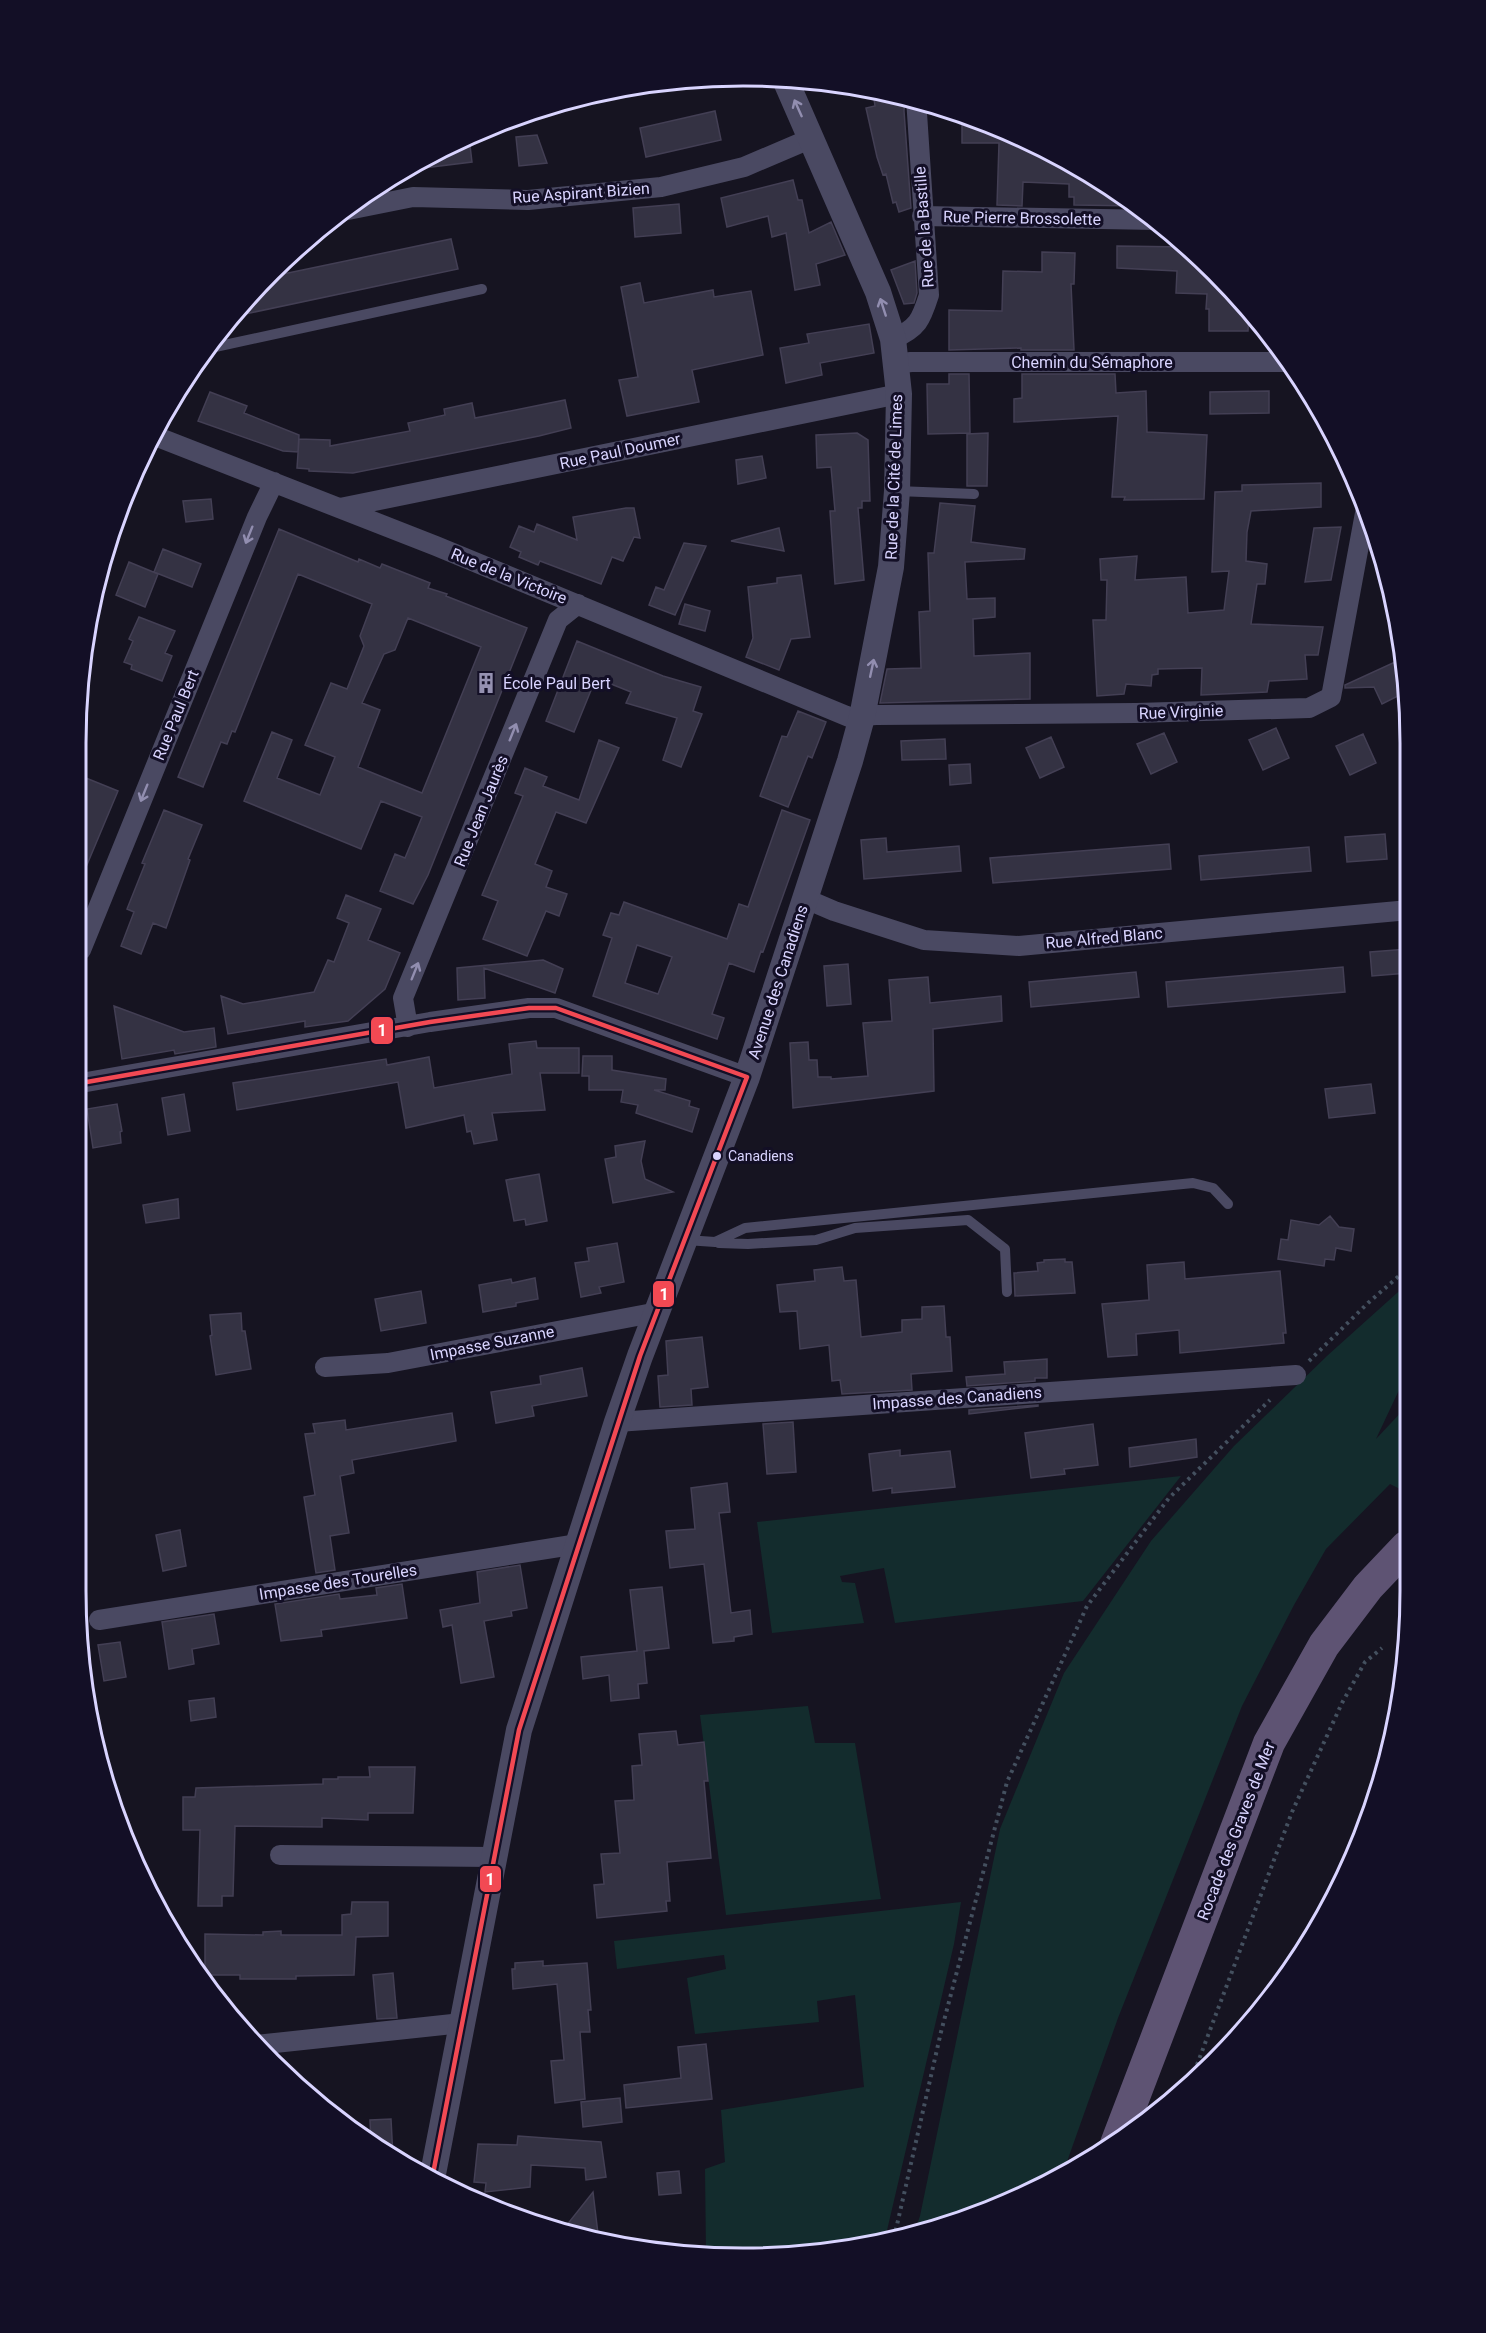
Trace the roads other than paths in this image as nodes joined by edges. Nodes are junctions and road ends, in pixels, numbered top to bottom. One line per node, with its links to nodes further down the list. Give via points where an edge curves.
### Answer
1 (789, 87): 3 (street, Rue de la Cité de Limes, one-way to 1)
2 (917, 109): 5 (street, Rue de la Bastille)
3 (812, 138): 4 (street, Rue Aspirant Bizien, via 744,167 661,187 528,200 413,197); 9 (street, Rue de la Cité de Limes, one-way to 3, via 878,292)
4 (361, 208)
5 (922, 216): 6 (street, Rue Pierre Brossolette); 9 (street, Rue de la Bastille, via 929,295 921,321)
6 (1141, 220)
7 (482, 289): 8 (lane)
8 (219, 346)
9 (894, 351): 10 (street, Chemin du Sémaphore); 11 (street, Rue de la Cité de Limes)
10 (1278, 362)
11 (899, 394): 14 (street, Rue de la Cité de Limes); 16 (street, Rue Paul Doumer)
12 (161, 438): 13 (street, Rue de la Victoire)
13 (274, 482): 16 (street, Rue de la Victoire); 22 (street, Rue Paul Bert, one-way to 22, via 252,527)
14 (897, 491): 15 (lane); 19 (street, Rue de la Cité de Limes, one-way to 14, via 891,567)
15 (974, 494)
16 (340, 508): 18 (street, Rue de la Victoire)
17 (1368, 538): 19 (street, Rue Virginie, via 1331,697 1309,708)
18 (578, 604): 19 (street, Rue de la Victoire, via 849,717); 23 (street, Rue Jean Jaurès, one-way to 18, via 404,998 558,620)
19 (862, 717): 20 (street, Avenue des Canadiens)
20 (806, 899): 21 (street, Rue Alfred Blanc, via 924,940 1019,945); 24 (street, Avenue des Canadiens)
21 (1400, 911)
22 (86, 938)
23 (408, 1027): 24 (street, via 529,1008 556,1008); 25 (street)
24 (747, 1077): 27 (street, Avenue des Canadiens)
25 (86, 1082)
26 (1228, 1204): 28 (lane, via 1213,1188 1193,1183 745,1228)
27 (685, 1240): 28 (lane); 30 (street, Avenue des Canadiens)
28 (715, 1242): 29 (lane, via 816,1240 855,1228 968,1220 1005,1249)
29 (1007, 1292)
30 (658, 1312): 31 (street, Impasse Suzanne, via 388,1363); 33 (street, Avenue des Canadiens)
31 (325, 1367)
32 (1296, 1375): 33 (street, Impasse des Canadiens)
33 (618, 1422): 34 (street, Avenue des Canadiens)
34 (578, 1544): 36 (street, Impasse des Tourelles); 38 (street, Avenue des Canadiens, via 519,1730)
35 (1400, 1553): 41 (main road, Rocade des Graves de Mer, via 1368,1587 1324,1645 1269,1743)
36 (99, 1620)
37 (280, 1856): 38 (street)
38 (493, 1857): 39 (street, Avenue des Canadiens)
39 (462, 2023): 40 (street); 42 (street, Avenue des Canadiens)
40 (267, 2044)
41 (1123, 2127)
42 (434, 2170)

